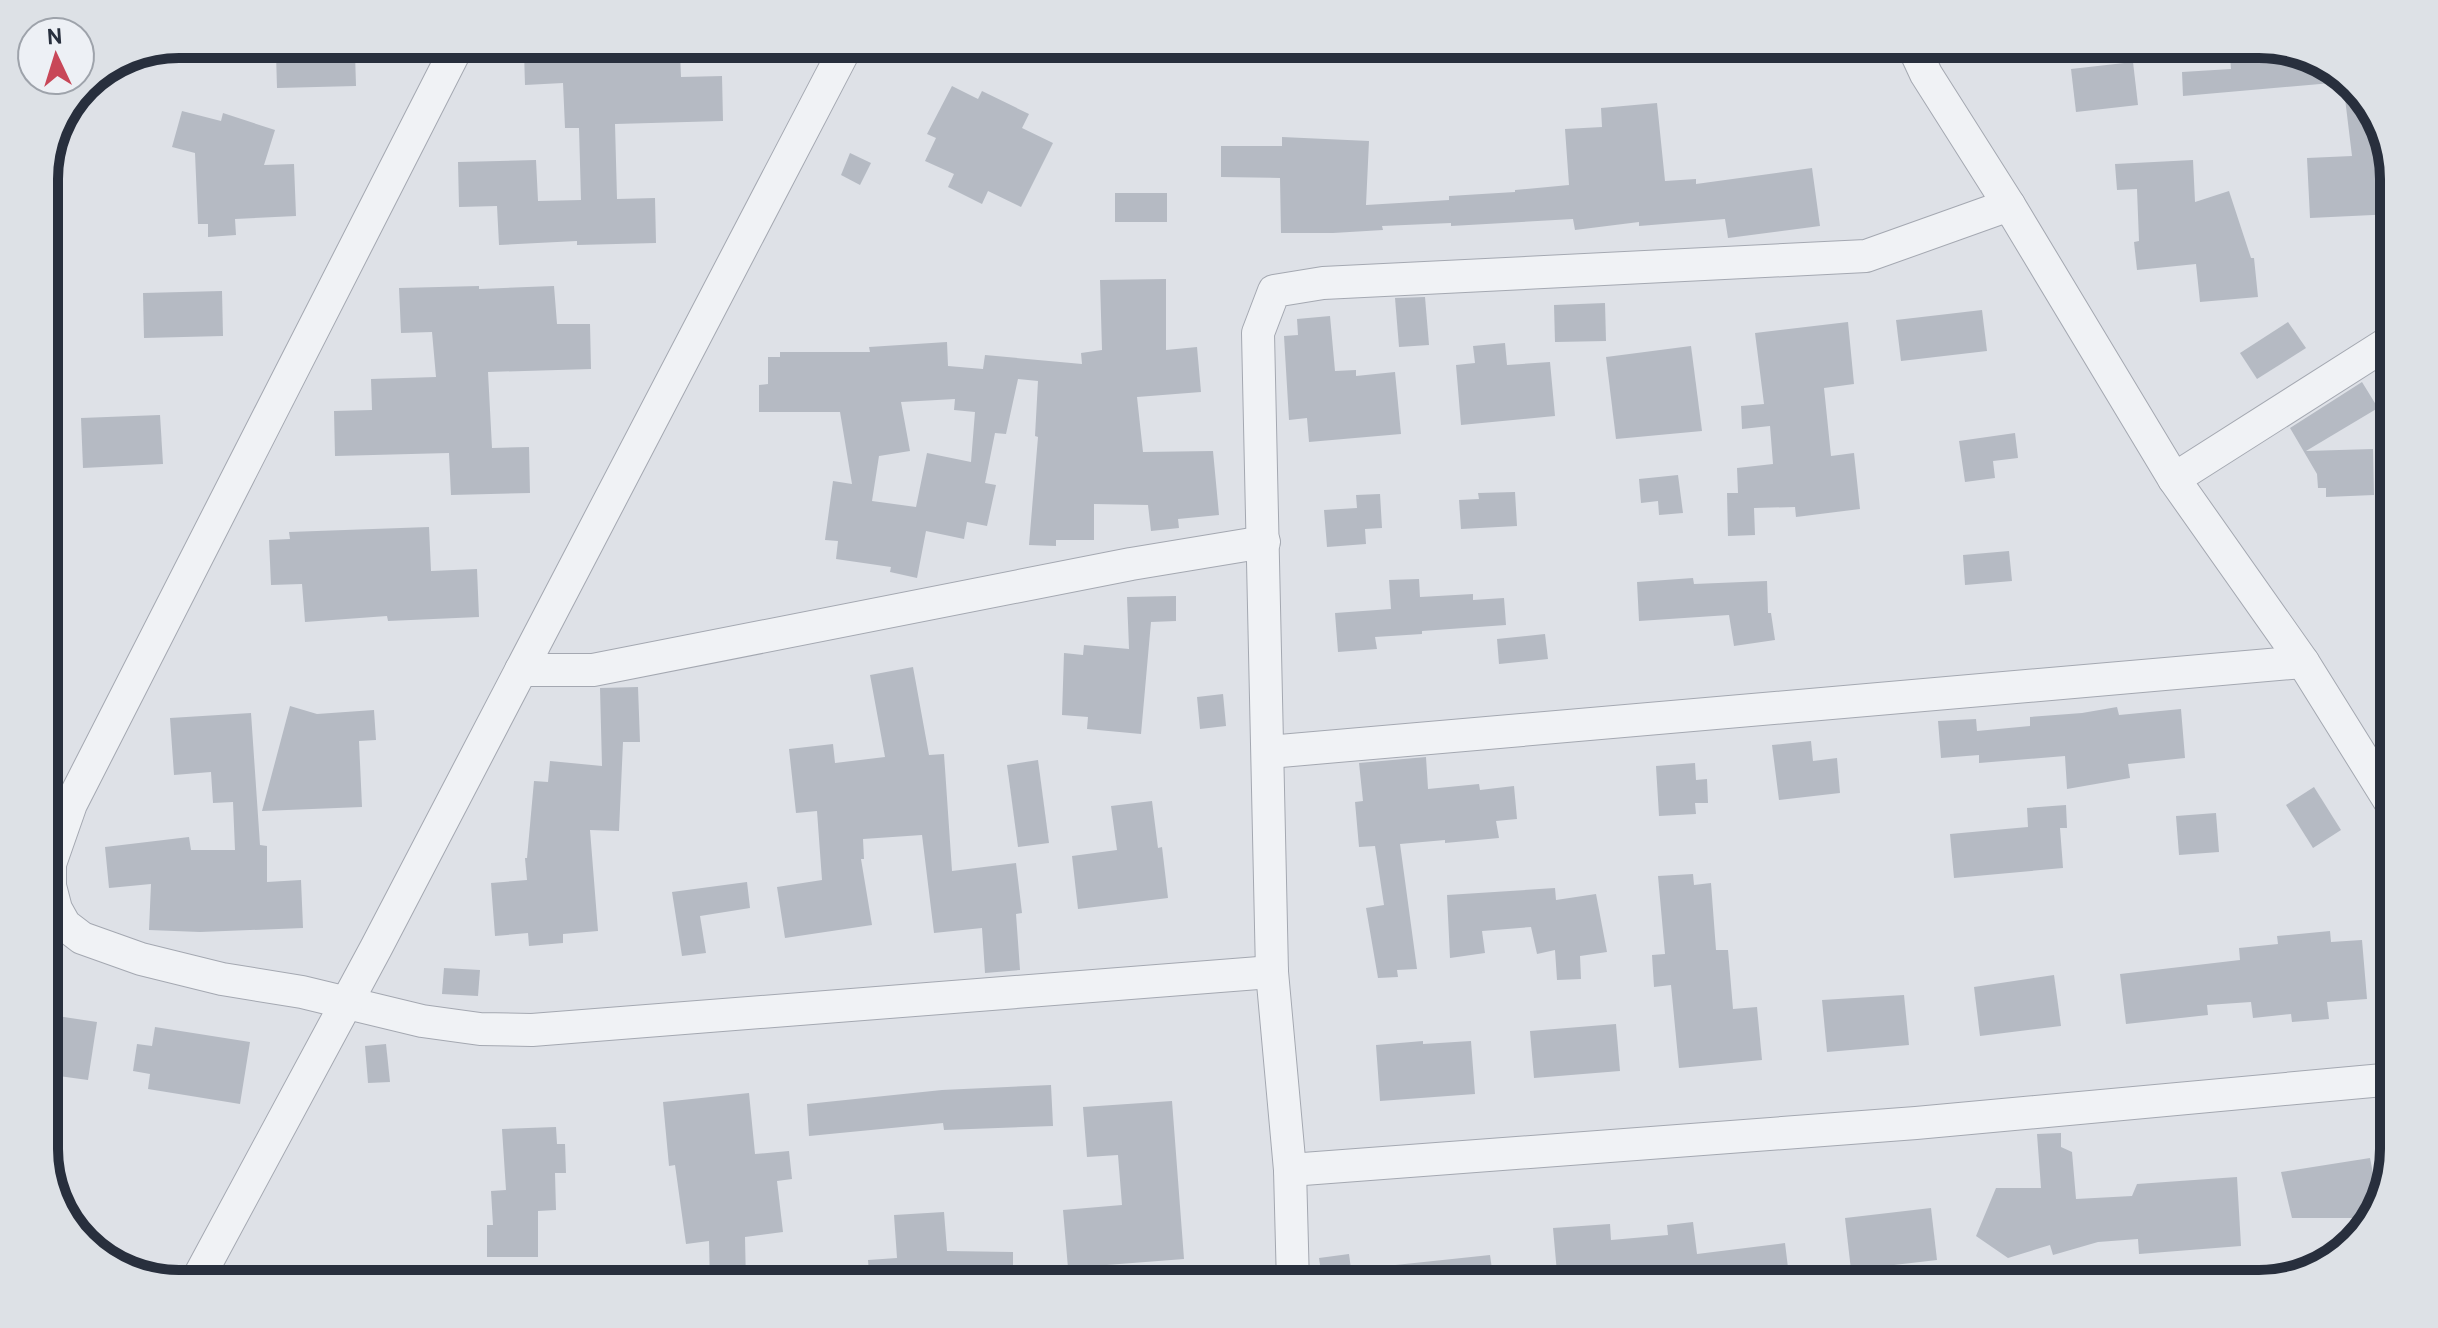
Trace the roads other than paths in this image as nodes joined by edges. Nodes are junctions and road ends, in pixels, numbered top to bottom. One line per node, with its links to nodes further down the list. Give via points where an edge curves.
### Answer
1 (451, 58): 12 (street, via 71,804)
2 (840, 58): 9 (street)
3 (1919, 58): 4 (street)
4 (2009, 205): 6 (street); 7 (street, via 1866,256 1323,283 1274,291 1258,333)
5 (2380, 348): 6 (street)
6 (2174, 479): 8 (street)
7 (1264, 542): 9 (street, via 593,670); 10 (street)
8 (2303, 662): 10 (street); 11 (street)
9 (521, 670): 15 (street)
10 (1269, 752): 14 (street)
11 (2380, 786)
12 (58, 841)
13 (58, 913): 15 (street, via 82,938 154,963)
14 (1272, 972): 15 (street, via 532,1030 422,1021); 17 (street)
15 (347, 1003): 18 (street)
16 (2380, 1080): 17 (street, via 1916,1123)
17 (1290, 1170): 19 (street)
18 (203, 1270)
19 (1293, 1270)

